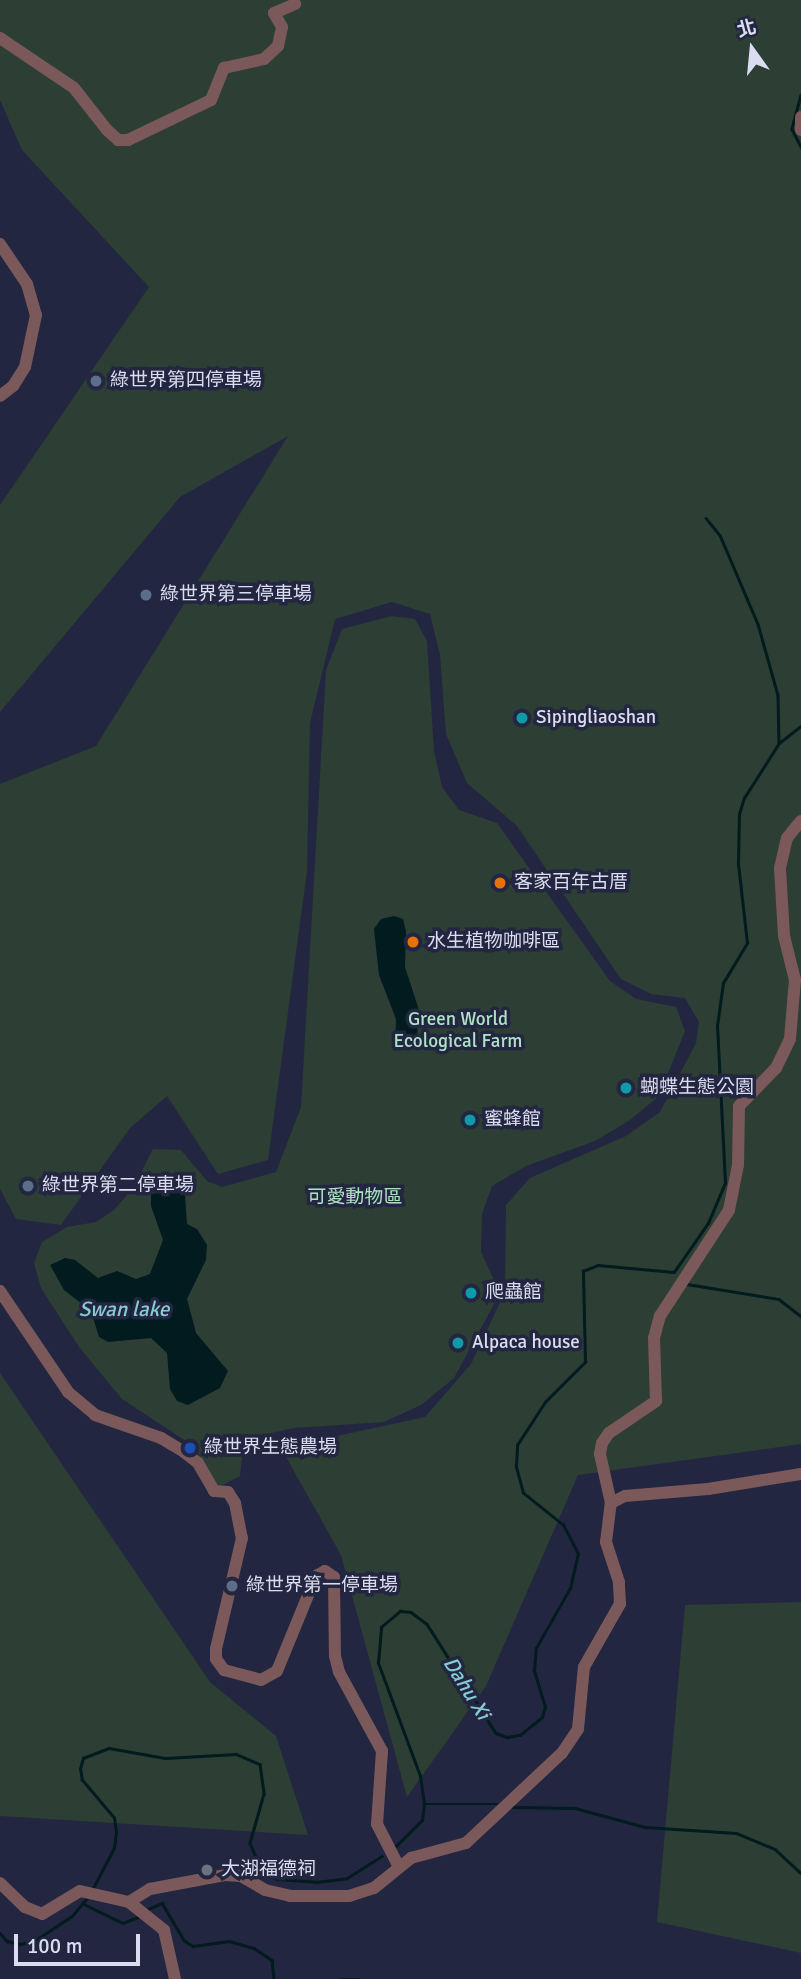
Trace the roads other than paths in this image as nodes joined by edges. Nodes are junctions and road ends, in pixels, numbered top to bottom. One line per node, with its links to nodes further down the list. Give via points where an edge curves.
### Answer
1 (295, 4): 2 (street, via 274,13 282,27 278,46 264,59 224,68 211,100 128,140 107,130 74,88)
2 (0, 38)
3 (801, 117): 4 (street)
4 (801, 130)
5 (0, 244): 6 (street, via 27,284 36,316 25,367 13,387)
6 (0, 396)
7 (801, 821): 10 (street, via 787,838 780,868 782,921 795,980 790,1040 776,1068 739,1106 735,1190 729,1210 660,1317 654,1338 656,1401 609,1433 602,1443 600,1454)
8 (0, 1291): 11 (street, via 68,1392 95,1415 162,1438 198,1463 214,1491 228,1492 242,1518 243,1538 216,1648 216,1659 224,1670 261,1680 277,1671 316,1576 325,1571 334,1577 335,1656 339,1672 383,1751 377,1824)
9 (801, 1474): 10 (street, via 625,1496)
10 (611, 1503): 11 (street, via 606,1542 619,1582 620,1604 584,1667 583,1710 572,1741 466,1843 411,1858)
11 (399, 1867): 13 (street, via 374,1888 349,1896 290,1896 265,1890 241,1876 225,1875 150,1889)
12 (0, 1883): 13 (street, via 25,1907 42,1913 75,1893)
13 (129, 1902): 14 (street, via 167,1935)
14 (175, 1979)

